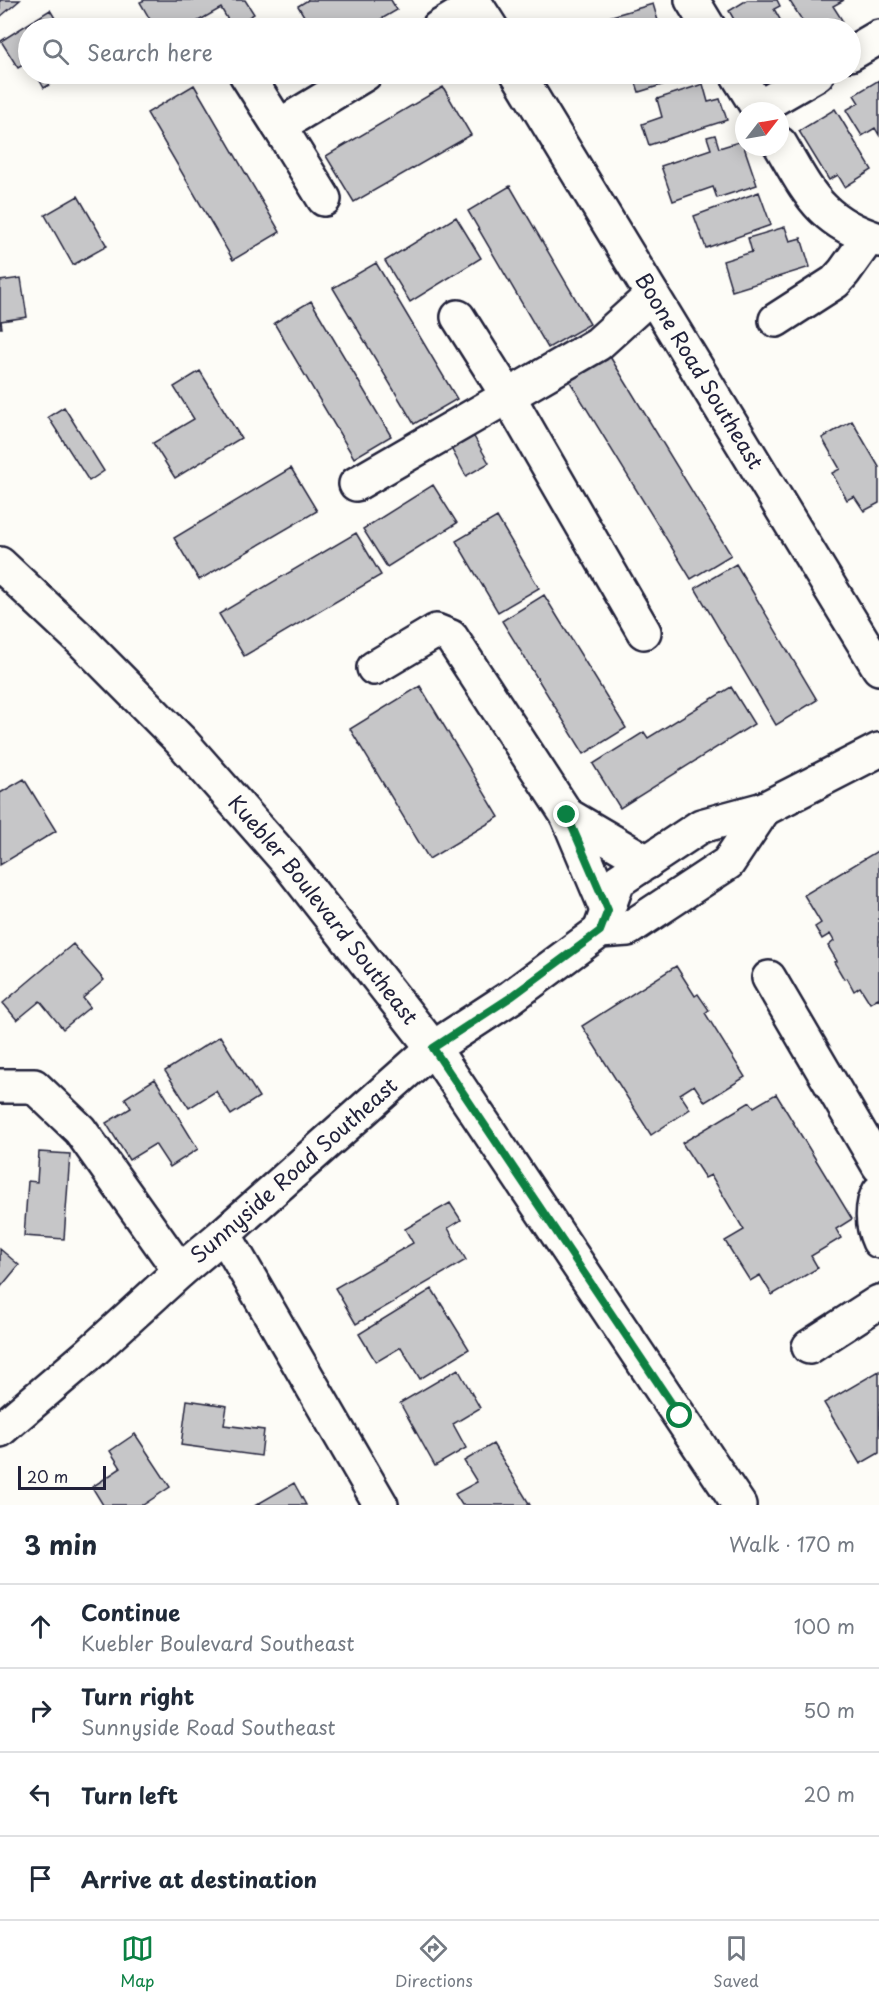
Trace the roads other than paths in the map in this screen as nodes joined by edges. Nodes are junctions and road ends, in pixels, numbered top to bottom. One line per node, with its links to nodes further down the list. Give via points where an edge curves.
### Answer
1 (692, 0): 4 (main road)
2 (480, 11): 3 (main road)
3 (463, 18)
4 (703, 18)
5 (879, 37): 6 (main road)
6 (861, 48)
7 (252, 84): 14 (main road)
8 (348, 84): 14 (main road)
9 (524, 84): 18 (main road, Boone Road Southeast)
10 (743, 84): 12 (main road)
11 (800, 84): 13 (main road)
12 (755, 102)
13 (771, 102)
14 (279, 126): 16 (main road)
15 (787, 156): 17 (main road, via 820,207 841,225)
16 (324, 199)
17 (874, 238): 20 (main road, via 835,282)
18 (652, 295): 21 (main road, via 598,344); 26 (main road, Boone Road Southeast)
19 (458, 317): 21 (main road)
20 (776, 320)
21 (508, 396): 22 (main road); 24 (main road)
22 (356, 483)
23 (0, 564): 33 (main road, Kuebler Boulevard Southeast, via 182,741 285,859)
24 (644, 632)
25 (374, 668): 29 (main road, via 436,631 451,637)
26 (879, 669)
27 (879, 750): 28 (main road)
28 (764, 809): 30 (main road, via 701,826); 31 (main road, via 728,863 628,929)
29 (567, 815): 30 (main road); 31 (main road)
30 (646, 862): 31 (main road, via 618,881)
31 (604, 920): 33 (main road, Sunnyside Road Southeast, via 511,997)
32 (770, 978): 35 (main road)
33 (433, 1048): 37 (main road, Sunnyside Road Southeast); 44 (main road, Kuebler Boulevard Southeast)
34 (0, 1086): 39 (main road, via 34,1086 80,1130)
35 (879, 1166)
36 (879, 1192): 38 (main road, via 873,1214)
37 (224, 1234): 39 (main road, Sunnyside Road Southeast); 43 (main road)
38 (879, 1241)
39 (180, 1271): 42 (main road, Sunnyside Road Southeast)
40 (879, 1302): 41 (main road)
41 (809, 1347)
42 (0, 1430)
43 (381, 1505)
44 (739, 1505)

